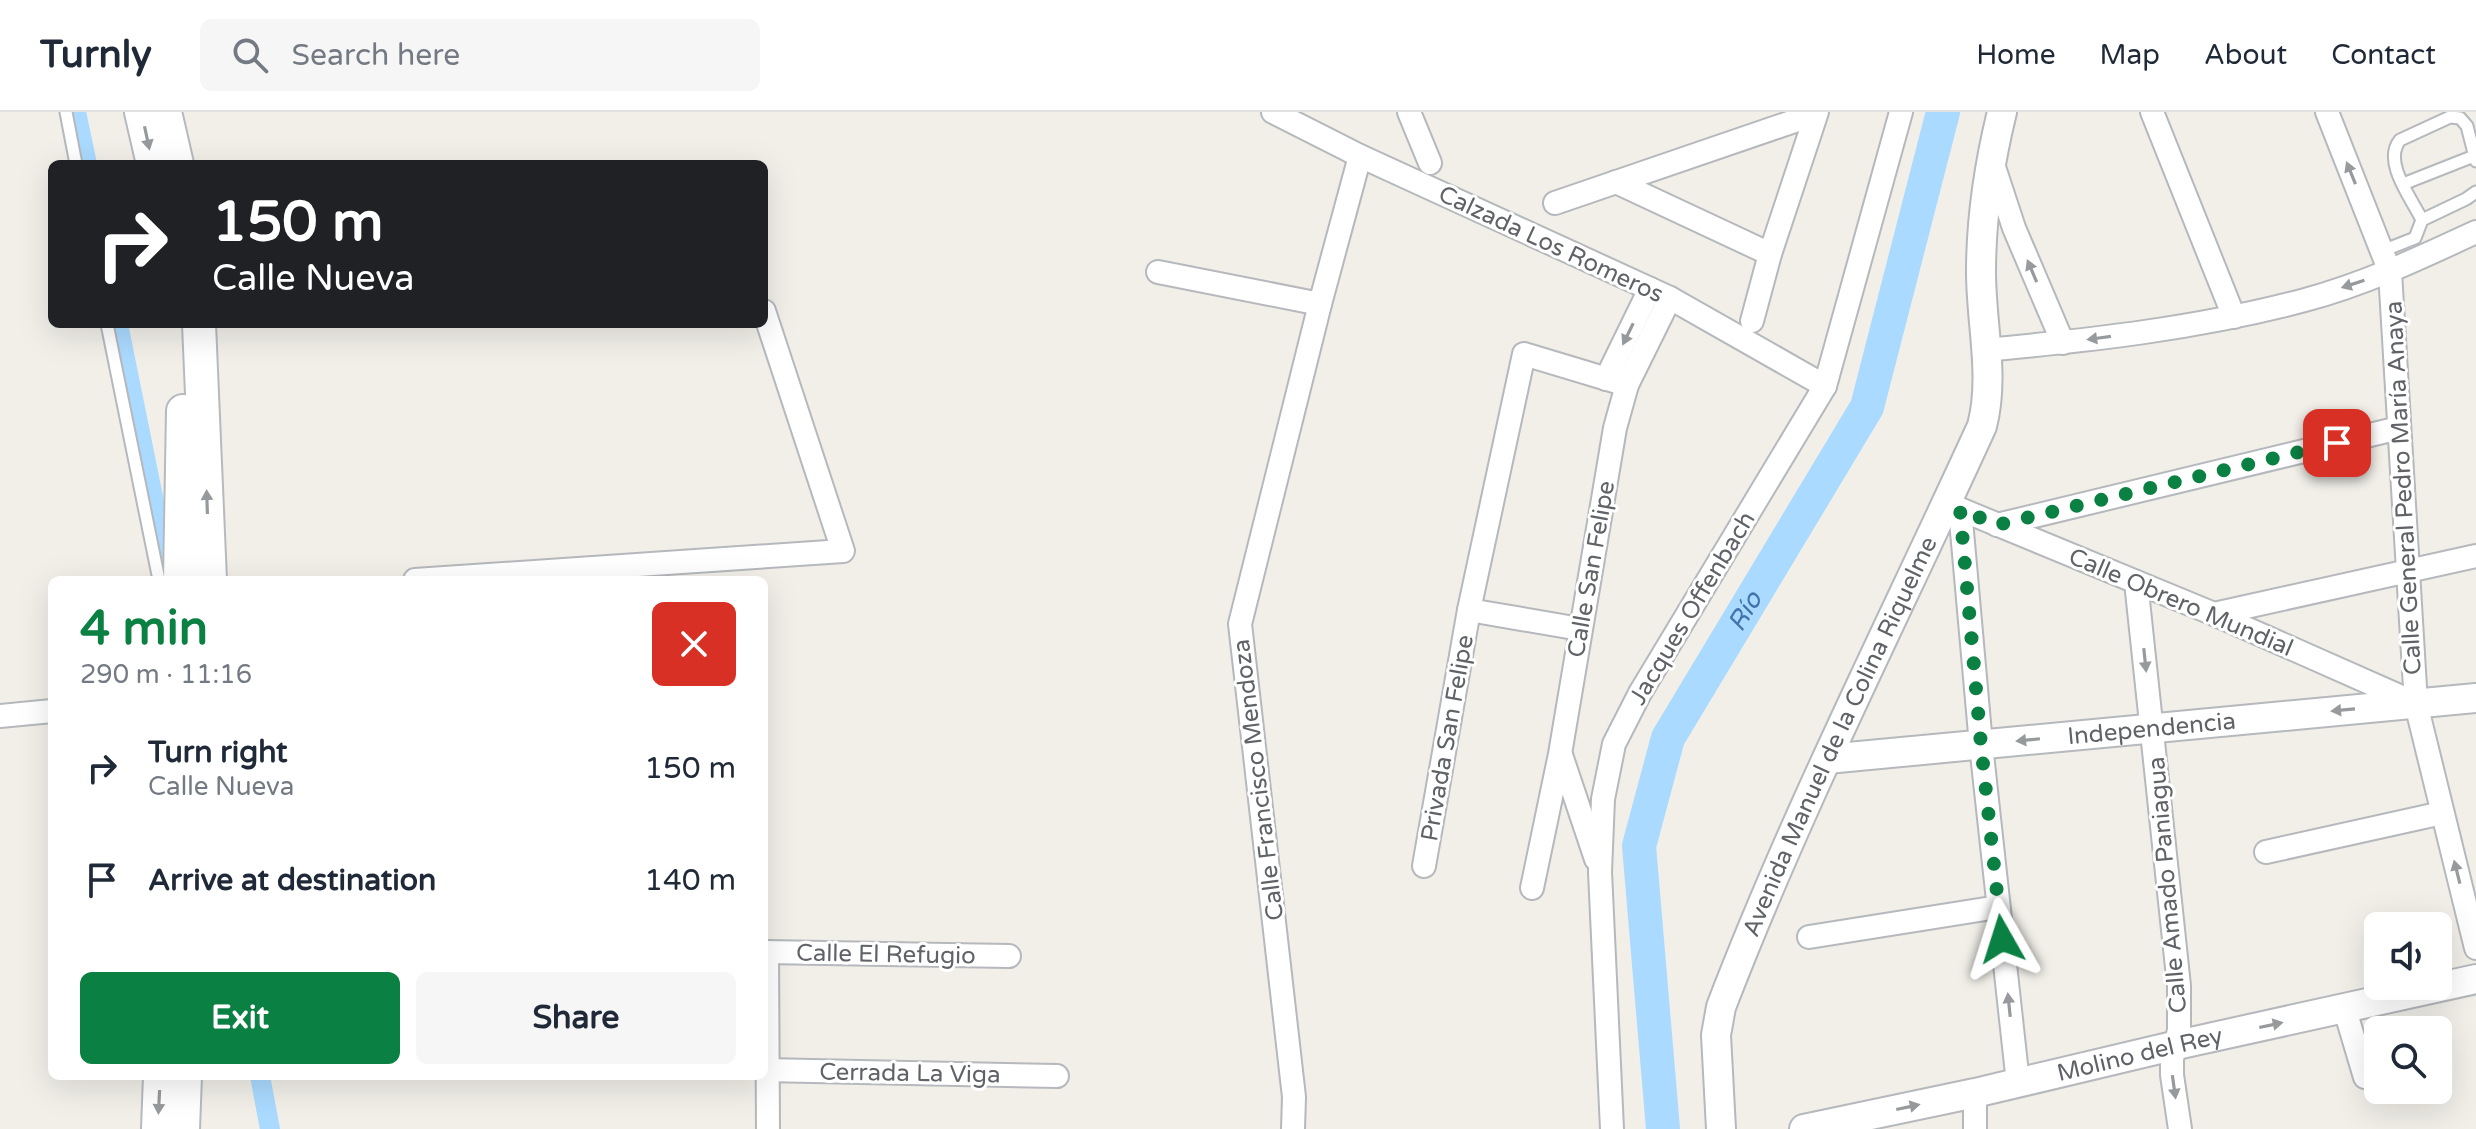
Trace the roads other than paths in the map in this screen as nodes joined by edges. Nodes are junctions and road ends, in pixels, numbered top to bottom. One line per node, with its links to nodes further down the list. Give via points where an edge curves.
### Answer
1 (66, 112): 15 (lane)
2 (141, 112): 16 (main road, one-way to 16)
3 (165, 112): 17 (main road)
4 (1273, 112): 12 (street, Calzada Los Romeros)
5 (1409, 112): 18 (street)
6 (1901, 112): 39 (street, Jacques Offenbach)
7 (2002, 112): 14 (street, Avenida Manuel de la Colina Riquelme)
8 (2152, 112): 30 (street)
9 (2327, 112): 26 (street, Calle General Pedro María Anaya, one-way to 9)
10 (1816, 113): 19 (street); 25 (street)
11 (2471, 124): 13 (lane); 20 (lane, via 2450,117 2400,140 2394,157)
12 (1360, 156): 28 (street, Calzada Los Romeros); 29 (street, Calle Francisco Mendoza)
13 (2475, 158): 20 (lane)
14 (1991, 159): 36 (street, one-way to 14); 37 (street, Avenida Manuel de la Colina Riquelme, via 1981,273)
15 (75, 160)
16 (152, 160)
17 (176, 160)
18 (1430, 163)
19 (1616, 182): 22 (street); 25 (street)
20 (2403, 184): 23 (lane)
21 (2476, 192): 23 (lane)
22 (1555, 203)
23 (2422, 220): 26 (lane, via 2415,238)
24 (2476, 232): 26 (street)
25 (1770, 254): 31 (street)
26 (2386, 262): 30 (street, one-way to 30, via 2307,300); 40 (street, Calle General Pedro María Anaya)
27 (1158, 272): 29 (street)
28 (1660, 294): 38 (street, Calle San Felipe); 39 (street, Calzada Los Romeros)
29 (1320, 304): 85 (street, Calle Francisco Mendoza, via 1240,624 1294,1097)
30 (2234, 317): 36 (street, one-way to 36)
31 (1752, 321)
32 (768, 323): 48 (street, via 843,551)
33 (108, 328): 45 (lane)
34 (181, 328): 46 (main road)
35 (199, 328): 47 (main road, one-way to 35)
36 (2063, 343): 37 (street)
37 (1985, 350): 41 (street, Avenida Manuel de la Colina Riquelme, via 1987,405)
38 (1616, 382): 50 (street, via 1524,354); 52 (street, Calle San Felipe, via 1615,428)
39 (1825, 386): 64 (street, Jacques Offenbach, via 1614,744 1603,799)
40 (2399, 428): 42 (street); 44 (street, Calle General Pedro María Anaya)
41 (1952, 506): 42 (street, Calle Obrero Mundial); 58 (street); 60 (street, Avenida Manuel de la Colina Riquelme)
42 (1997, 525): 49 (street, Calle Obrero Mundial)
43 (2476, 556): 44 (street)
44 (2408, 571): 51 (street); 54 (street, Calle General Pedro María Anaya)
45 (158, 576)
46 (180, 576)
47 (210, 576)
48 (474, 576)
49 (2136, 582): 51 (street, Calle Obrero Mundial); 57 (street, Calle Amado Paniagua, one-way to 57)
50 (1469, 610): 52 (street); 63 (street, Privada San Felipe)
51 (2214, 614): 54 (street, Calle Obrero Mundial)
52 (1580, 629): 59 (street, Calle San Felipe)
53 (2476, 698): 54 (street, Independencia)
54 (2416, 704): 57 (street, Independencia, one-way to 57); 61 (street, Calle General Pedro María Anaya)
55 (48, 711): 56 (street)
56 (0, 716)
57 (2153, 727): 58 (street, Independencia, one-way to 58); 73 (street, Calle Amado Paniagua, via 2179,986)
58 (1981, 745): 60 (street, Independencia); 66 (street)
59 (1560, 754): 64 (street); 65 (street)
60 (1827, 759): 87 (street, Avenida Manuel de la Colina Riquelme, via 1721,1007 1716,1035)
61 (2442, 813): 62 (street); 68 (street, Calle General Pedro María Anaya, one-way to 61)
62 (2266, 852)
63 (1424, 866)
64 (1600, 872): 86 (street, Jacques Offenbach)
65 (1532, 888)
66 (1998, 907): 67 (street); 80 (street, one-way to 66)
67 (1809, 937)
68 (2476, 948)
69 (768, 952): 70 (street, Calle El Refugio)
70 (1009, 956)
71 (2476, 979): 72 (street, Molino del Rey)
72 (2345, 1010): 73 (street, Molino del Rey, one-way to 72); 75 (street)
73 (2177, 1045): 80 (street, Molino del Rey); 90 (street, Calle Amado Paniagua, one-way to 90, via 2172,1075)
74 (768, 1070): 76 (street, Cerrada La Viga)
75 (2364, 1074)
76 (1057, 1076)
77 (160, 1080): 82 (main road, one-way to 82)
78 (185, 1080): 83 (main road)
79 (766, 1080): 84 (street)
80 (2018, 1083): 81 (street, Molino del Rey)
81 (1975, 1093): 88 (street, Molino del Rey, one-way to 81); 89 (street)
82 (158, 1129)
83 (183, 1129)
84 (768, 1129)
85 (1293, 1129)
86 (1612, 1129)
87 (1721, 1129)
88 (1804, 1129)
89 (1975, 1129)
90 (2180, 1129)

